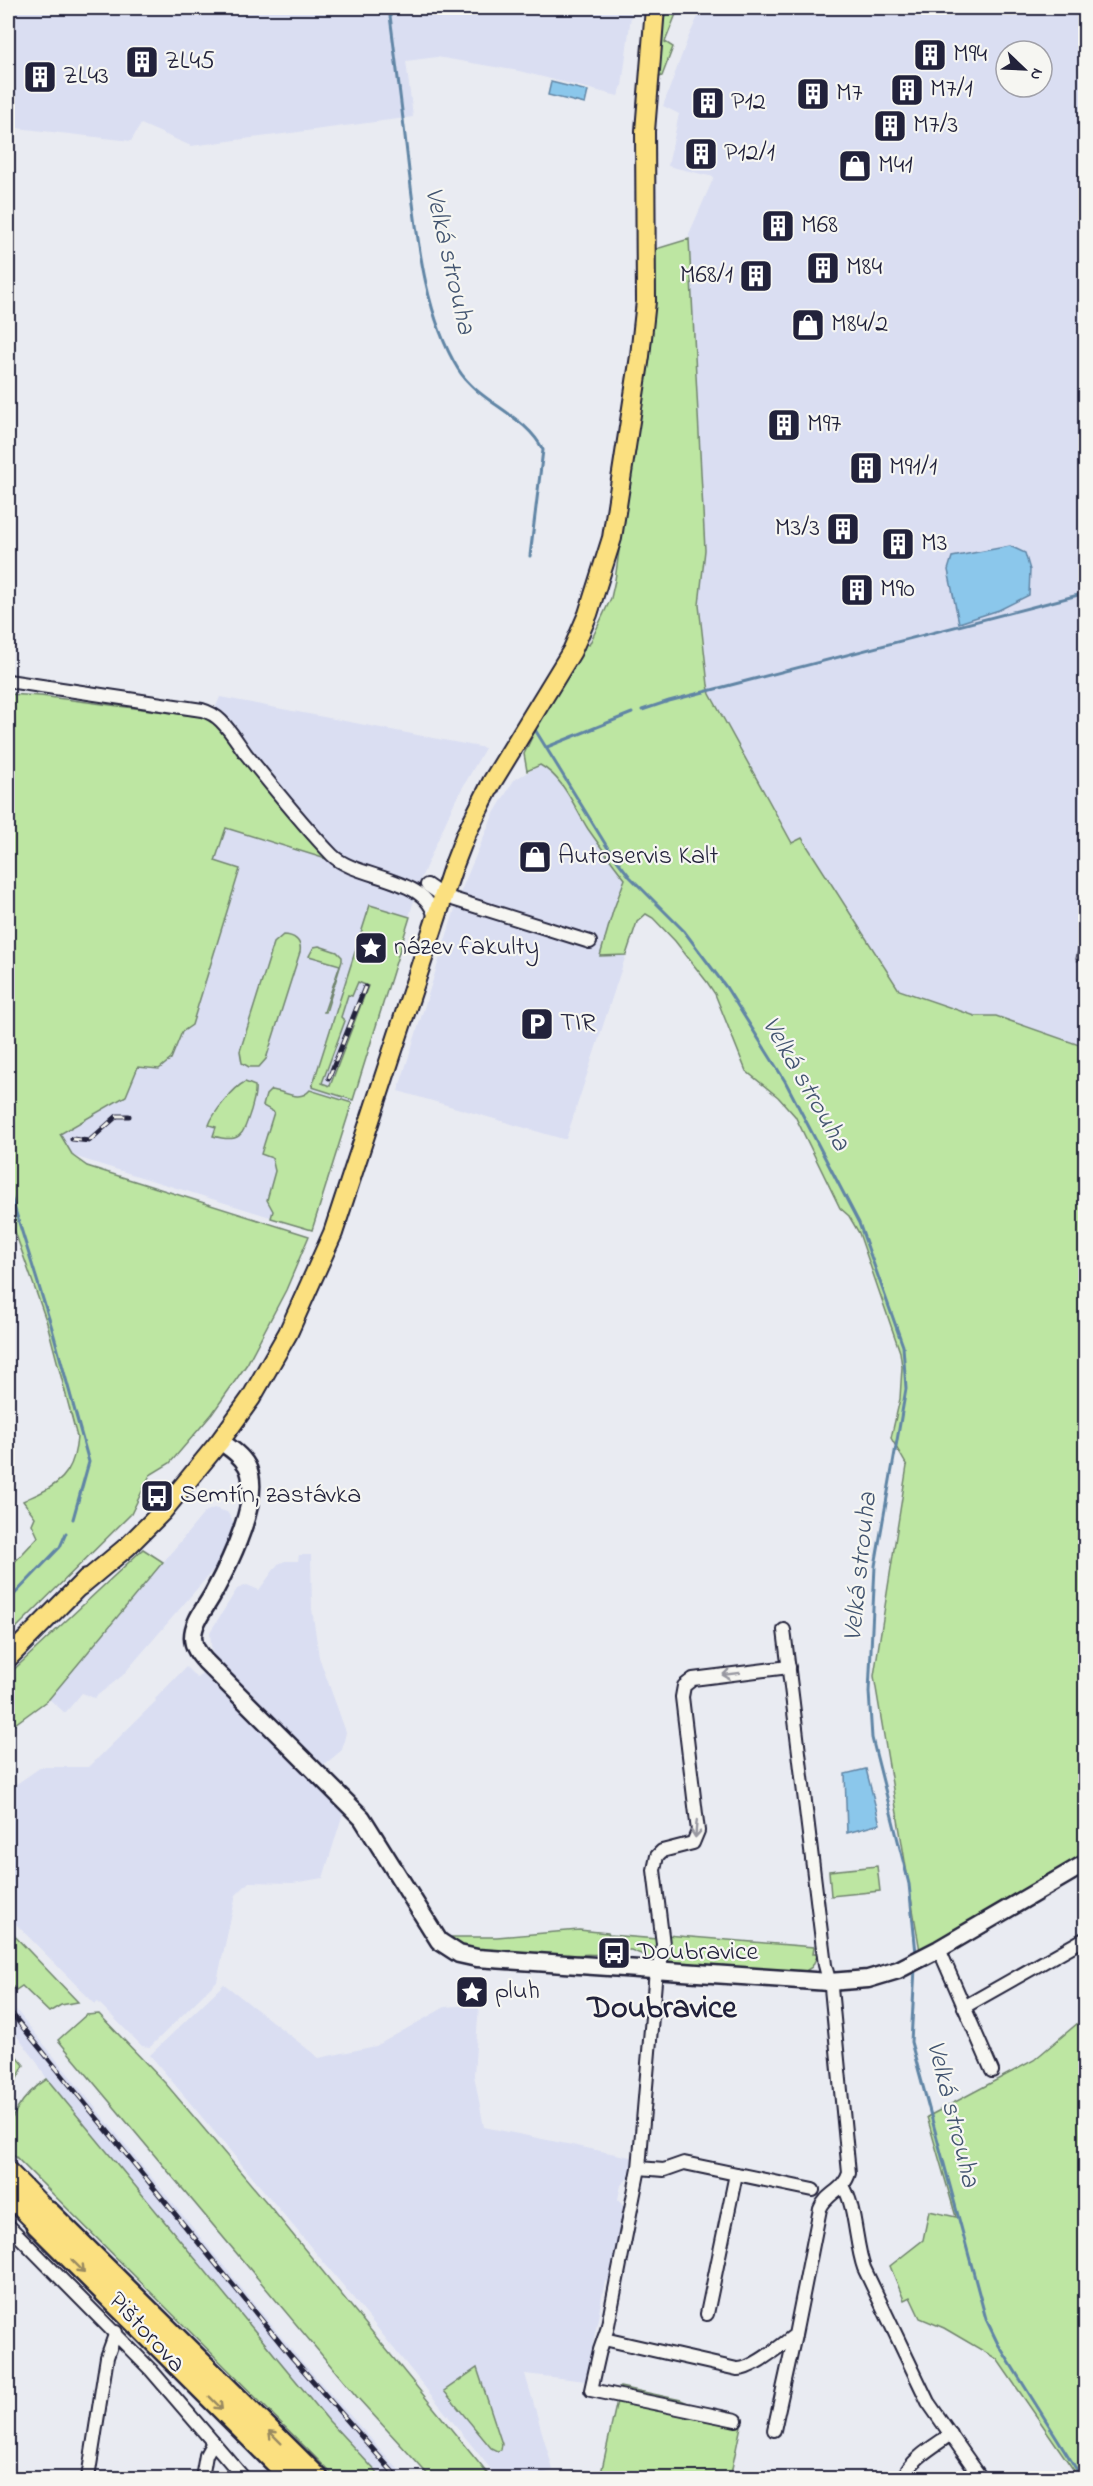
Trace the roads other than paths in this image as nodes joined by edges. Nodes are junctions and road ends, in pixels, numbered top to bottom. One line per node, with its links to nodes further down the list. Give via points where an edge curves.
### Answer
1 (655, 8): 3 (main road, via 645,131 646,301 617,512 606,561 588,614 561,671 476,812)
2 (8, 681): 4 (street, via 208,712 229,729 294,813 338,860)
3 (452, 870): 5 (street, via 440,882); 6 (main road)
4 (394, 882): 5 (street); 7 (street)
5 (427, 885): 6 (street)
6 (443, 896): 7 (street); 8 (main road); 9 (street)
7 (423, 898): 8 (street, via 433,910)
8 (435, 923): 10 (main road, via 325,1254 272,1364)
9 (590, 942)
10 (220, 1441): 12 (main road, via 142,1533 80,1586); 17 (street, via 246,1465 251,1494 224,1572 196,1623 193,1641 200,1655 362,1818 430,1929 446,1947 477,1958)
11 (784, 1630): 13 (street)
12 (8, 1658)
13 (789, 1667): 17 (street, one-way to 17, via 693,1679 684,1686 698,1831 693,1843 662,1851 654,1863 663,1944); 18 (street)
14 (1086, 1863): 16 (street)
15 (1086, 1938): 19 (street)
16 (939, 1949): 18 (street, via 889,1973); 19 (street)
17 (658, 1970): 18 (street); 21 (street)
18 (829, 1982): 24 (street, via 849,2165)
19 (964, 2007): 20 (street)
20 (992, 2071)
21 (639, 2168): 23 (street, via 664,2170 684,2163); 32 (street)
22 (8, 2170): 27 (main road)
23 (736, 2174): 25 (street); 29 (street)
24 (843, 2186): 31 (street, via 820,2209); 35 (street, via 850,2196 864,2268 928,2402)
25 (813, 2190)
26 (8, 2195): 27 (main road)
27 (43, 2218): 40 (highway, one-way to 40); 41 (highway, one-way to 27)
28 (9, 2230): 30 (street, Pištorova)
29 (707, 2314)
30 (116, 2332): 36 (street, Pištorova); 37 (street, via 107,2357)
31 (795, 2336): 32 (street, via 742,2369); 34 (street)
32 (604, 2339): 33 (street, via 591,2390)
33 (736, 2420)
34 (774, 2430)
35 (951, 2434): 42 (street, via 916,2460); 43 (street)
36 (213, 2442): 38 (street); 39 (street, Pištorova)
37 (88, 2478)
38 (202, 2478)
39 (244, 2478)
40 (292, 2478)
41 (316, 2478)
42 (903, 2478)
43 (981, 2478)

